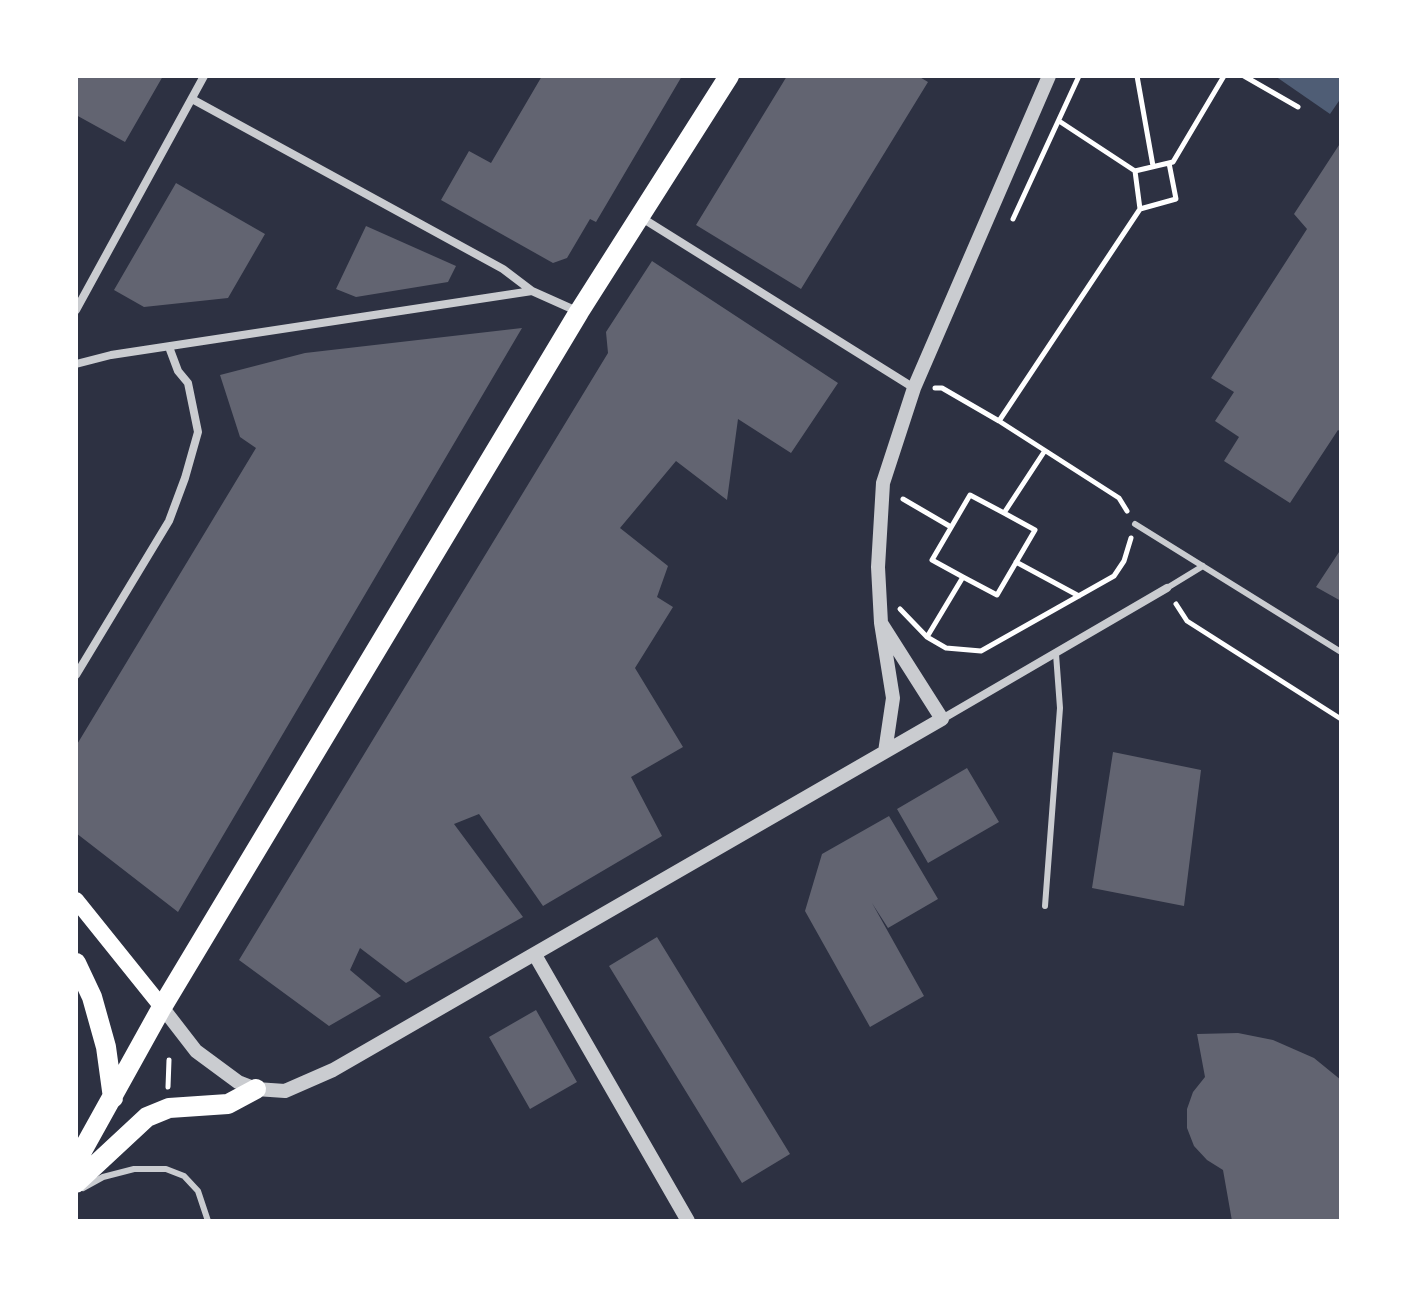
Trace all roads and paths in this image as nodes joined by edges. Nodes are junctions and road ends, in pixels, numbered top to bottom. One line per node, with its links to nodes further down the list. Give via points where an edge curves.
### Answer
1 (204, 76): 7 (street)
2 (729, 76): 14 (main road)
3 (1049, 76): 20 (street)
4 (1137, 76): 11 (path)
5 (1224, 76): 10 (path)
6 (1244, 76): 8 (path)
7 (192, 99): 15 (street, via 503,269); 16 (street)
8 (1298, 107)
9 (1059, 121): 12 (path)
10 (1169, 163): 11 (path); 13 (path, via 1176,199)
11 (1153, 166): 12 (path)
12 (1135, 171): 13 (path)
13 (1140, 209): 23 (path)
14 (642, 218): 17 (main road); 20 (street)
15 (532, 291): 17 (street); 18 (street)
16 (76, 310)
17 (579, 312): 47 (main road)
18 (169, 347): 19 (street); 39 (street, via 188,383 198,432 185,478 169,521)
19 (76, 364)
20 (914, 388): 21 (path); 35 (street, via 883,483)
21 (942, 388): 22 (path); 23 (path)
22 (936, 396)
23 (999, 421): 24 (path)
24 (1044, 452): 26 (path); 27 (path, via 1119,498)
25 (893, 493): 28 (path)
26 (1004, 513): 28 (path, via 970,495); 29 (path, via 1035,530)
27 (1135, 524): 30 (lane); 33 (path, via 1114,576)
28 (951, 527): 31 (path, via 932,560)
29 (1016, 562): 31 (path, via 997,595); 33 (path)
30 (1203, 566): 32 (lane); 37 (lane)
31 (963, 577): 36 (path)
32 (1167, 588): 38 (street); 41 (path, via 1187,621)
33 (1079, 596): 36 (path, via 981,651 946,648)
34 (896, 605): 36 (path)
35 (881, 623): 40 (street); 42 (street, via 893,698)
36 (927, 637)
37 (1341, 652)
38 (1056, 654): 40 (street); 44 (lane, via 1060,708)
39 (76, 675)
40 (942, 719): 42 (street)
41 (1341, 719)
42 (885, 752): 45 (street)
43 (76, 900): 47 (main road)
44 (1045, 906)
45 (535, 955): 49 (street, via 300,1087); 56 (street)
46 (76, 963): 51 (main road, via 103,1036)
47 (162, 1007): 49 (street, via 196,1051 222,1073); 51 (main road)
48 (169, 1060): 50 (path)
49 (256, 1089): 53 (main road, via 228,1104 169,1108 147,1117)
50 (167, 1096)
51 (113, 1098): 52 (main road)
52 (76, 1162)
53 (76, 1183)
54 (76, 1191): 55 (lane, via 120,1172 166,1169 184,1176 198,1191)
55 (208, 1221)
56 (688, 1221)

